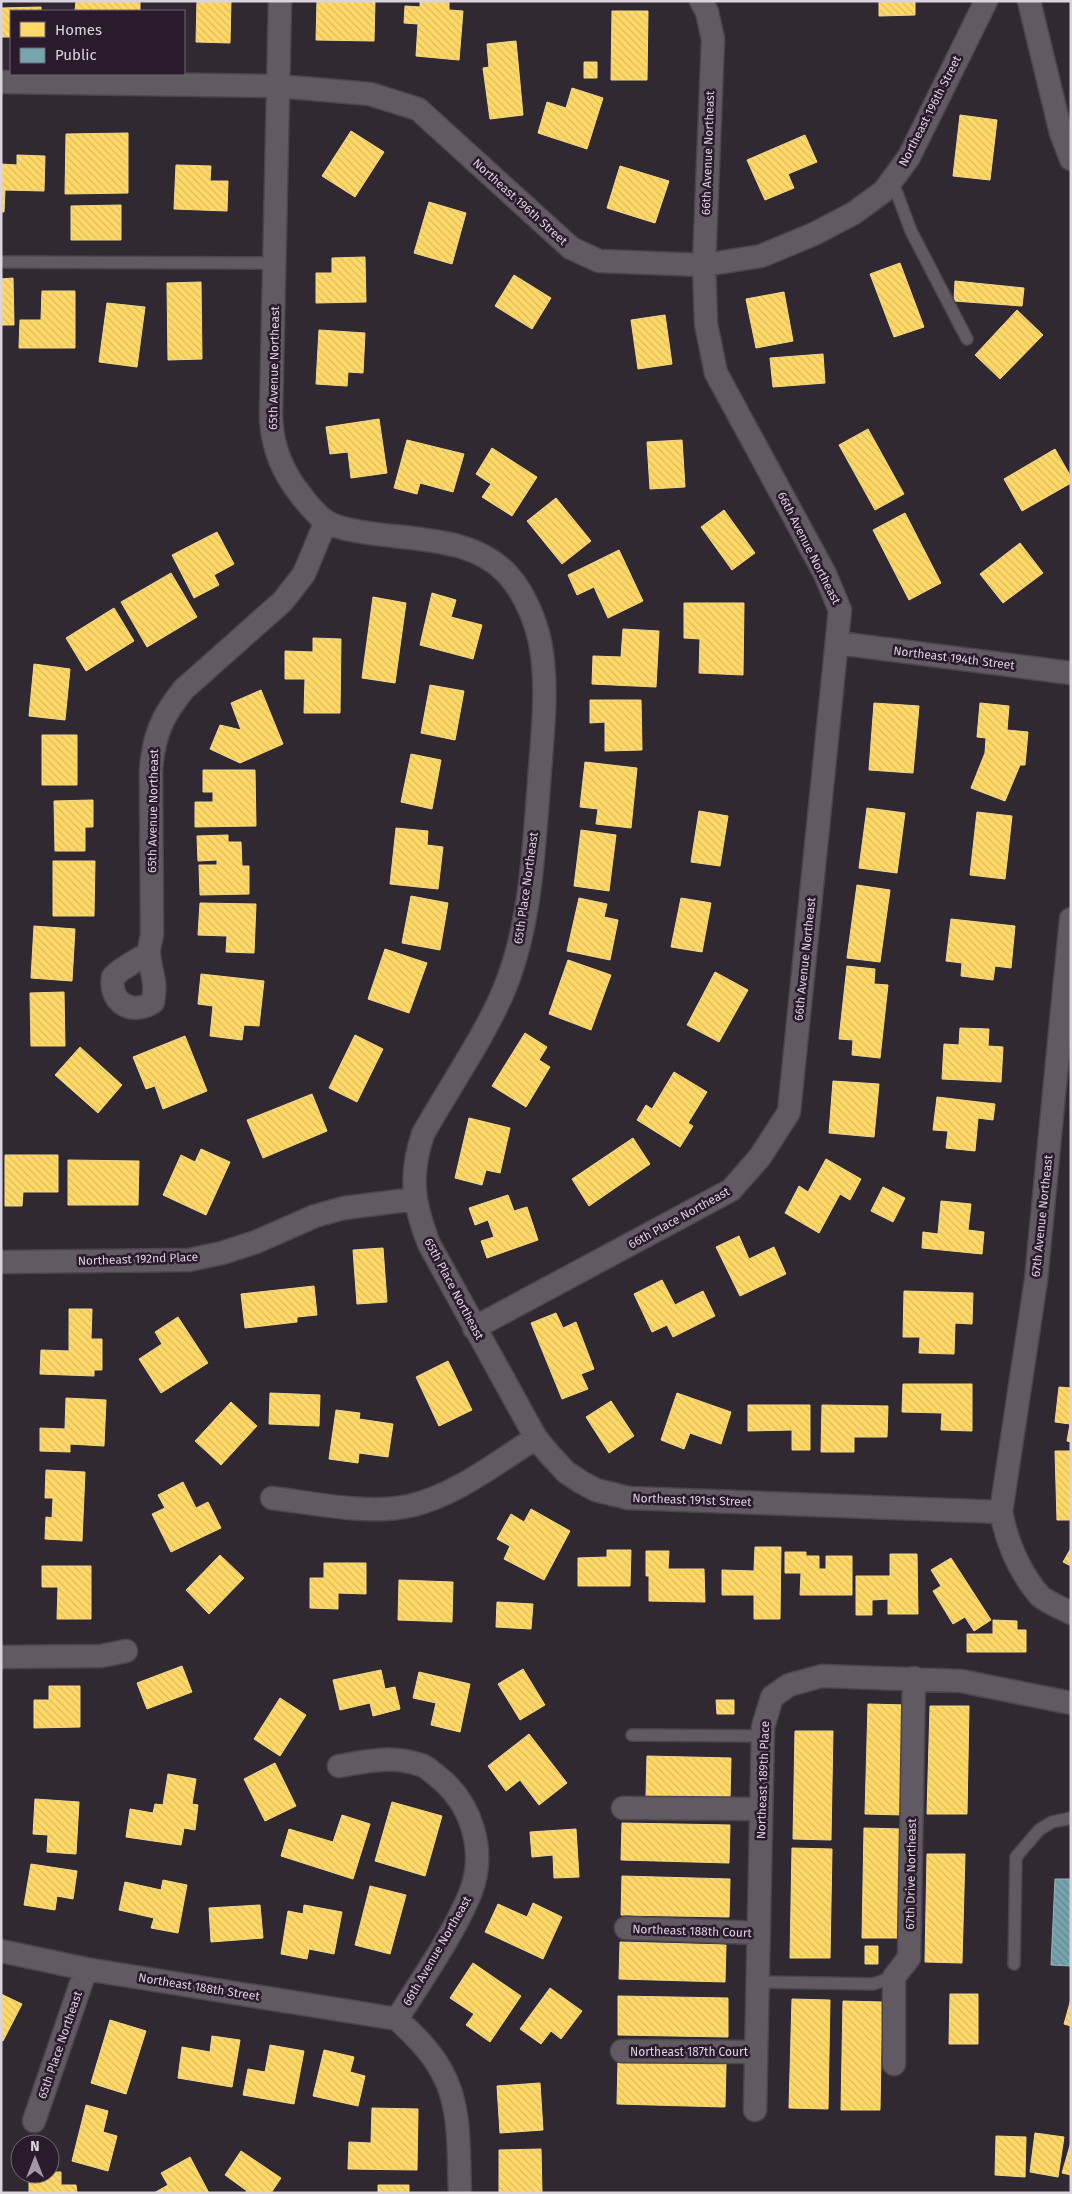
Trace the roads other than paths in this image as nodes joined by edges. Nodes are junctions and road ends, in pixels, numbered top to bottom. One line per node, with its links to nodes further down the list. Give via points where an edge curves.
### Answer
1 (280, 1): 6 (street, 65th Avenue Northeast)
2 (701, 1): 11 (street, 66th Avenue Northeast, via 713,39)
3 (986, 1): 8 (street, Northeast 196th Street, via 909,157)
4 (1029, 1): 7 (street, via 1061,132)
5 (1, 82): 6 (street, Northeast 196th Street)
6 (278, 86): 10 (street, 65th Avenue Northeast); 11 (street, Northeast 196th Street, via 370,94 418,109 571,248 600,261)
7 (1071, 159)
8 (892, 180): 11 (street, Northeast 196th Street, via 884,191 854,213 814,234 761,256); 12 (lane, via 911,231)
9 (1, 262): 10 (lane)
10 (275, 263): 13 (street, 65th Avenue Northeast, via 271,428 282,465 292,482 307,504)
11 (704, 265): 14 (street, 66th Avenue Northeast, via 706,324 716,373 825,574 840,610)
12 (967, 339)
13 (326, 521): 17 (street, 65th Avenue Northeast, via 304,574 284,601 184,689 160,724 152,769 152,935); 19 (street, 65th Place Northeast, via 356,531 437,541 482,555 510,576 526,603 540,640 543,730 534,842 517,952 498,1003 423,1134 414,1164)
14 (838, 643): 15 (street, Northeast 194th Street); 18 (street, 66th Avenue Northeast)
15 (1071, 673)
16 (1071, 919): 24 (street, 67th Avenue Northeast, via 1036,1280)
17 (148, 954)
18 (789, 1112): 21 (street, 66th Place Northeast, via 760,1157 732,1190)
19 (415, 1199): 20 (street, Northeast 192nd Place, via 344,1208 315,1216 222,1254 189,1260); 21 (street, 65th Place Northeast, via 429,1244)
20 (1, 1262)
21 (474, 1328): 22 (street, 65th Place Northeast)
22 (536, 1438): 23 (street, via 449,1491 408,1506 363,1508); 24 (street, Northeast 191st Street, via 566,1472 581,1482 596,1490 628,1498)
23 (272, 1498)
24 (1001, 1512): 25 (street, 67th Avenue Northeast, via 1012,1553 1041,1596)
25 (1071, 1613)
26 (126, 1652): 27 (street, via 101,1656)
27 (1, 1657)
28 (914, 1678): 29 (street, Northeast 189th Place, via 961,1681); 31 (street, Northeast 189th Place, via 822,1676 789,1685 772,1697); 41 (street, 67th Drive Northeast, via 909,1958)
29 (1071, 1702)
30 (632, 1735): 31 (lane)
31 (762, 1736): 34 (street, Northeast 189th Place)
32 (339, 1766): 43 (street, 66th Avenue Northeast, via 388,1758 423,1766 449,1785 470,1817 479,1855 470,1893)
33 (623, 1808): 34 (street)
34 (761, 1809): 37 (street, Northeast 189th Place)
35 (1071, 1818): 39 (lane, via 1052,1822 1039,1830 1016,1857)
36 (626, 1928): 37 (street, Northeast 188th Court)
37 (758, 1933): 42 (street, Northeast 189th Place)
38 (1, 1950): 40 (street, Northeast 188th Street)
39 (1014, 1964)
40 (86, 1968): 43 (street, Northeast 188th Street); 48 (street, 65th Place Northeast)
41 (894, 1977): 42 (lane, via 873,1984); 46 (street)
42 (758, 1982): 45 (street, Northeast 189th Place)
43 (397, 2019): 49 (street, 66th Avenue Northeast, via 421,2042 443,2072 456,2113)
44 (622, 2051): 45 (street, Northeast 187th Court)
45 (756, 2052): 47 (street, Northeast 189th Place)
46 (894, 2064)
47 (755, 2110)
48 (34, 2121)
49 (460, 2193)

